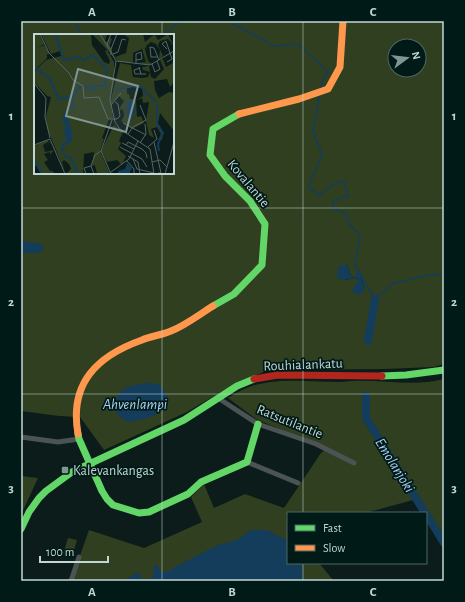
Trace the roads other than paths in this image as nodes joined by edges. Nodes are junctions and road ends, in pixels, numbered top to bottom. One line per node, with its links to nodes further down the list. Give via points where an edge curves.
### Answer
1 (343, 21): 6 (street, Kovalantie, via 340,67 328,89 241,113 213,129 210,155 225,176 250,201 265,224 262,265 234,294 172,331 141,340 110,354 98,364 87,376 77,402 76,422)
2 (444, 370): 3 (street, Rouhialankatu, via 384,376 269,376 250,380)
3 (218, 398): 4 (street, Ratsutilantie); 8 (street, Rouhialankatu, via 184,420)
4 (258, 424): 7 (street); 9 (street, Ratsutilantie, via 316,444)
5 (21, 437): 6 (street, via 58,442)
6 (79, 439): 8 (street, Kovalantie)
7 (247, 462): 8 (street, Kovalantie, via 201,482 188,494 149,512 130,511 113,505 107,500); 10 (street)
8 (89, 463): 11 (street, Rouhialankatu, via 46,491 29,512)
9 (354, 463)
10 (298, 484)
11 (21, 529)
12 (79, 557): 13 (street)
13 (71, 581)

